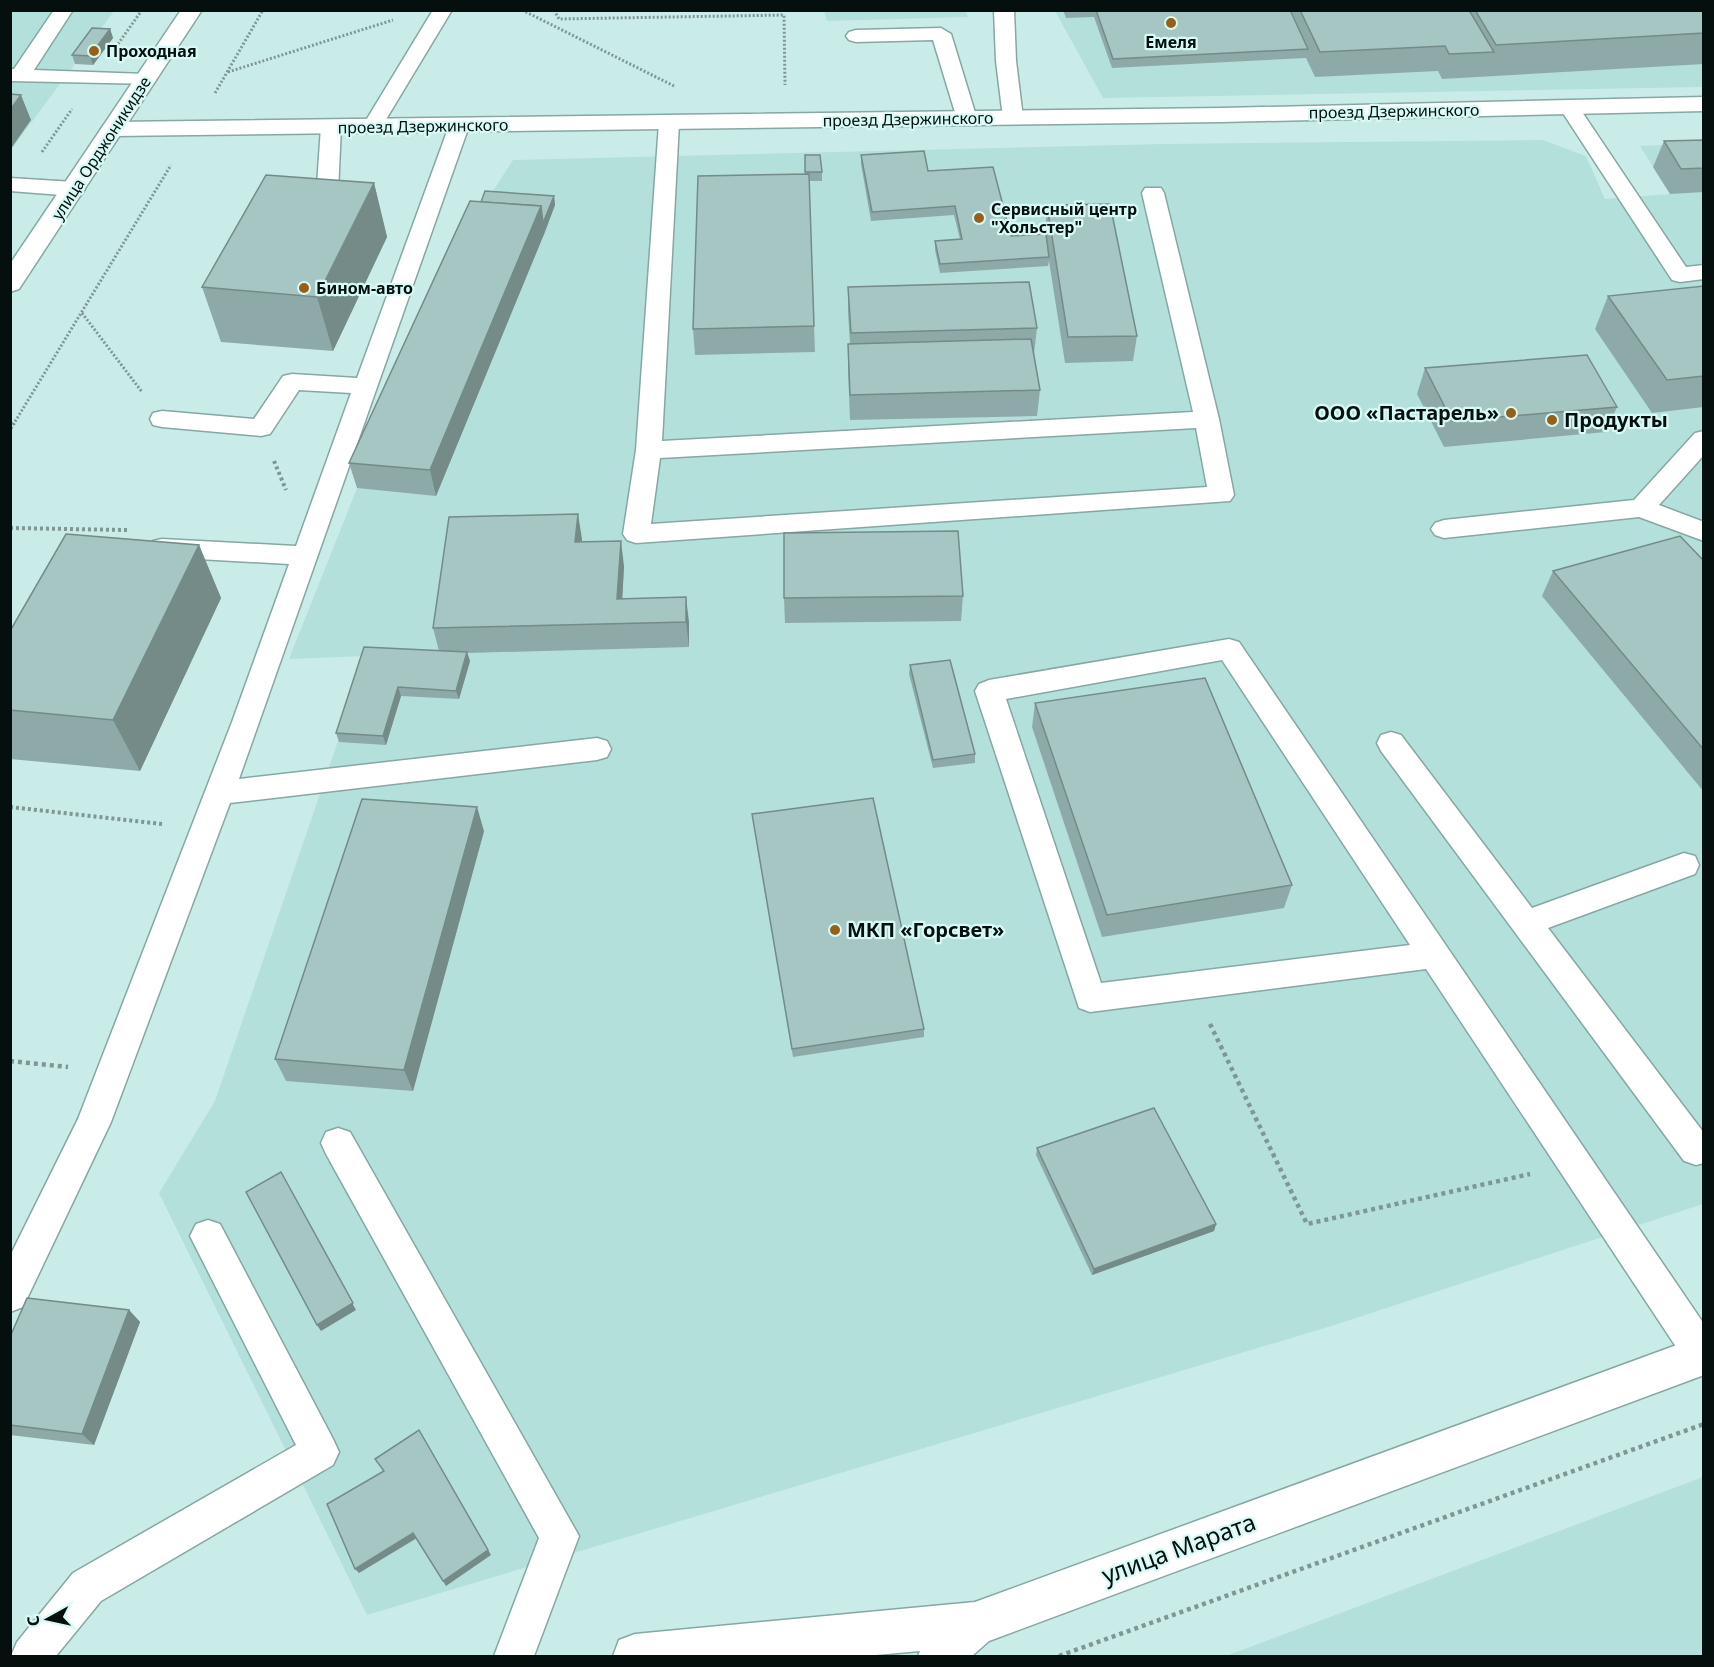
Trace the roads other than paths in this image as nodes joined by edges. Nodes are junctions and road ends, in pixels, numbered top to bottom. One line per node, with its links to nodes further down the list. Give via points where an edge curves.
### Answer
1 (64, 10): 6 (lane)
2 (192, 10): 7 (street, улица Орджоникидзе)
3 (443, 10): 15 (lane)
4 (1004, 10): 11 (lane)
5 (856, 36): 10 (lane, via 941,34)
6 (15, 75): 7 (lane)
7 (146, 80): 16 (street, улица Орджоникидзе)
8 (1704, 104): 9 (street, проезд Дзержинского)
9 (1569, 107): 11 (street, проезд Дзержинского); 22 (lane, via 1680,275)
10 (968, 118): 11 (street, проезд Дзержинского); 12 (street, проезд Дзержинского)
11 (1013, 118)
12 (669, 123): 13 (street, проезд Дзержинского); 27 (lane)
13 (459, 126): 15 (street, проезд Дзержинского); 23 (lane)
14 (332, 127): 15 (street, проезд Дзержинского); 16 (street, проезд Дзержинского); 20 (lane)
15 (372, 127)
16 (113, 129): 18 (street, улица Орджоникидзе)
17 (10, 184): 18 (lane)
18 (74, 189): 21 (street, улица Орджоникидзе)
19 (1153, 193): 25 (lane)
20 (326, 214)
21 (15, 272)
22 (1704, 272)
23 (367, 386): 24 (lane, via 292,382 261,428); 32 (lane)
24 (162, 419)
25 (1207, 419): 27 (lane); 27 (lane, via 1221,495 636,534)
26 (1704, 439): 28 (lane)
27 (649, 450)
28 (1641, 508): 29 (lane); 30 (lane)
29 (1444, 529)
30 (1704, 532)
31 (150, 548): 32 (lane)
32 (305, 556): 35 (lane)
33 (1391, 742): 37 (lane)
34 (597, 749): 35 (lane)
35 (219, 793): 42 (lane, via 94,1122)
36 (1684, 865): 37 (lane)
37 (1526, 923): 40 (lane)
38 (1435, 955): 38 (lane, via 1229,649 989,690 1090,998); 43 (lane)
39 (338, 1143): 46 (lane, via 559,1536)
40 (1696, 1150)
41 (208, 1236): 45 (lane, via 320,1452 87,1587)
42 (10, 1295)
43 (1703, 1355): 44 (street, улица Марата)
44 (975, 1624): 47 (street, улица Марата); 48 (street)
45 (32, 1656)
46 (514, 1656)
47 (634, 1656)
48 (940, 1656)

